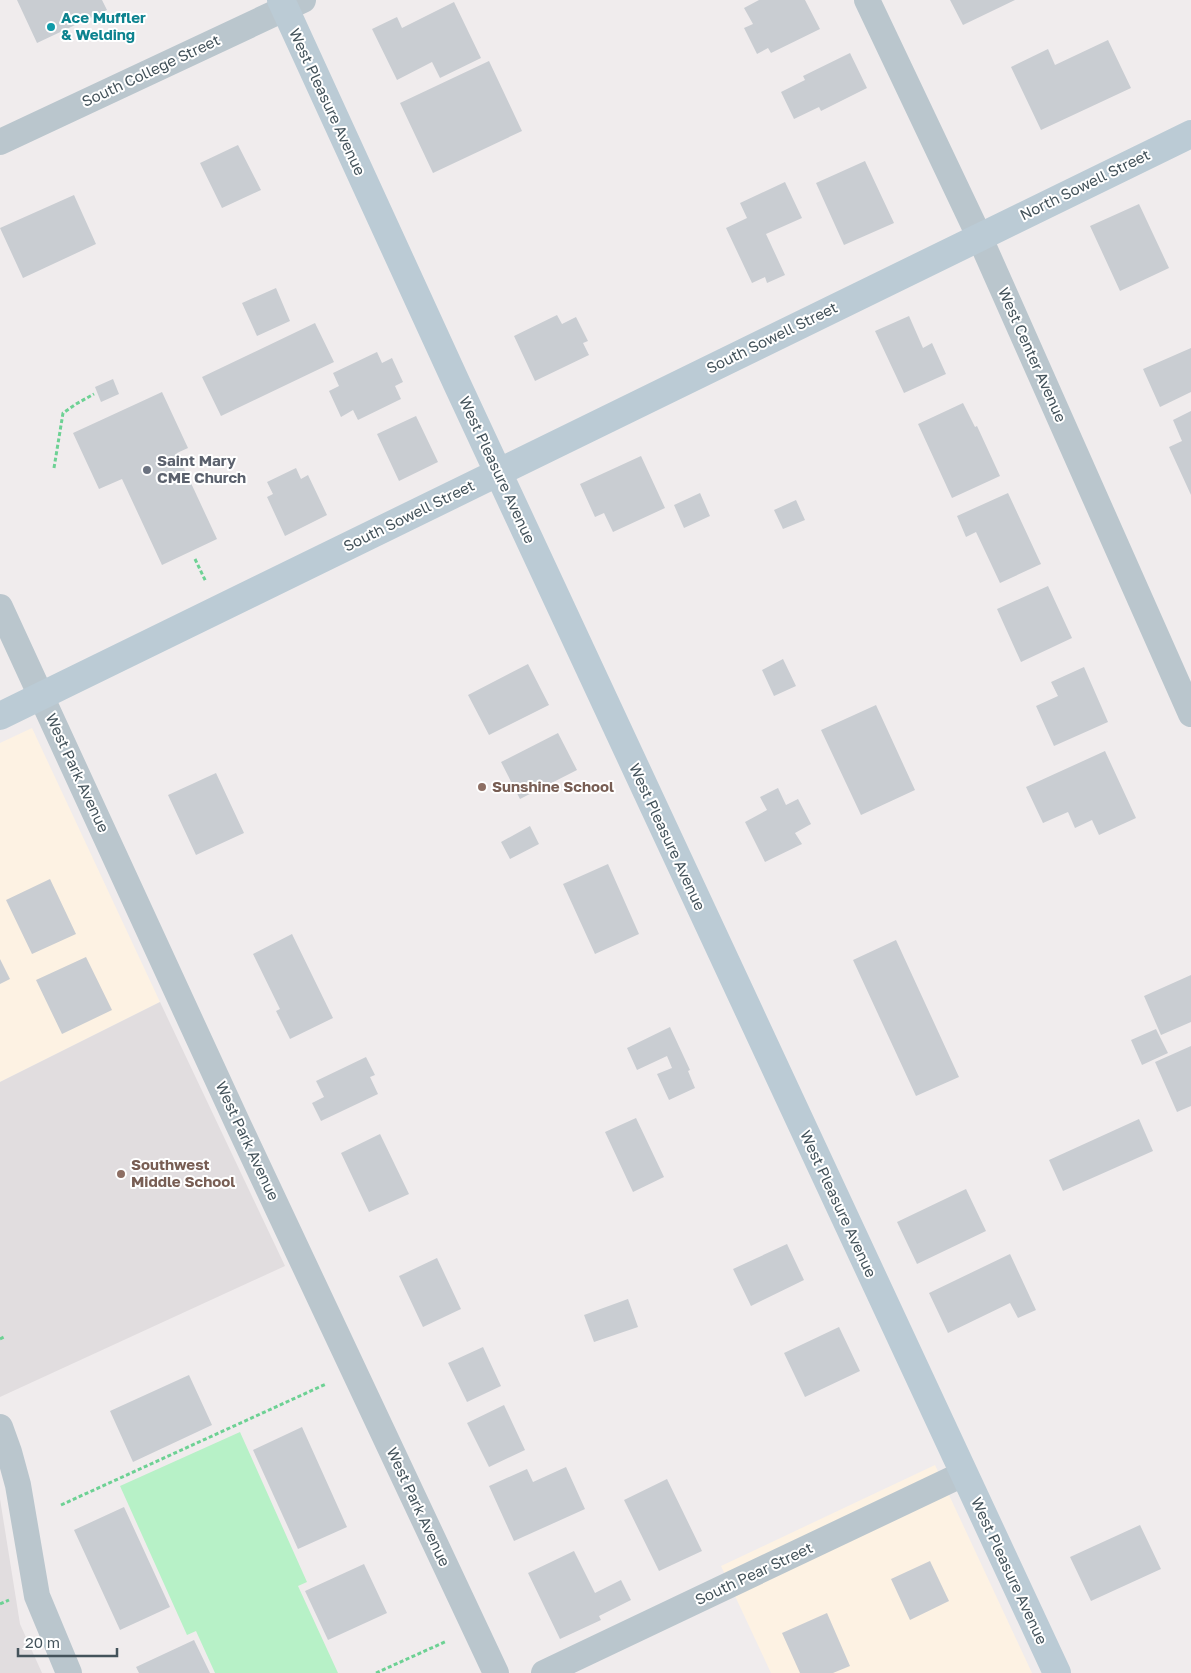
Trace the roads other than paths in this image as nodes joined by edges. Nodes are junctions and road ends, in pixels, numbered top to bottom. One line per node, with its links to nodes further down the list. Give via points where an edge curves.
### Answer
1 (867, 0): 5 (street, West Center Avenue)
2 (289, 3): 4 (street, South College Street); 6 (street, West Pleasure Avenue)
3 (1191, 134): 5 (street, North Sowell Street)
4 (0, 142)
5 (979, 236): 6 (street, South Sowell Street); 9 (street, West Center Avenue)
6 (498, 472): 8 (street, South Sowell Street); 12 (street, West Pleasure Avenue)
7 (0, 607): 8 (street, West Park Avenue)
8 (41, 696): 10 (street, South Sowell Street); 14 (street, West Park Avenue)
9 (1191, 714)
10 (0, 716)
11 (0, 1427): 13 (street, via 18,1485 37,1596)
12 (964, 1474): 15 (street, South Pear Street); 16 (street, West Pleasure Avenue)
13 (69, 1673)
14 (496, 1673)
15 (544, 1673)
16 (1057, 1673)

